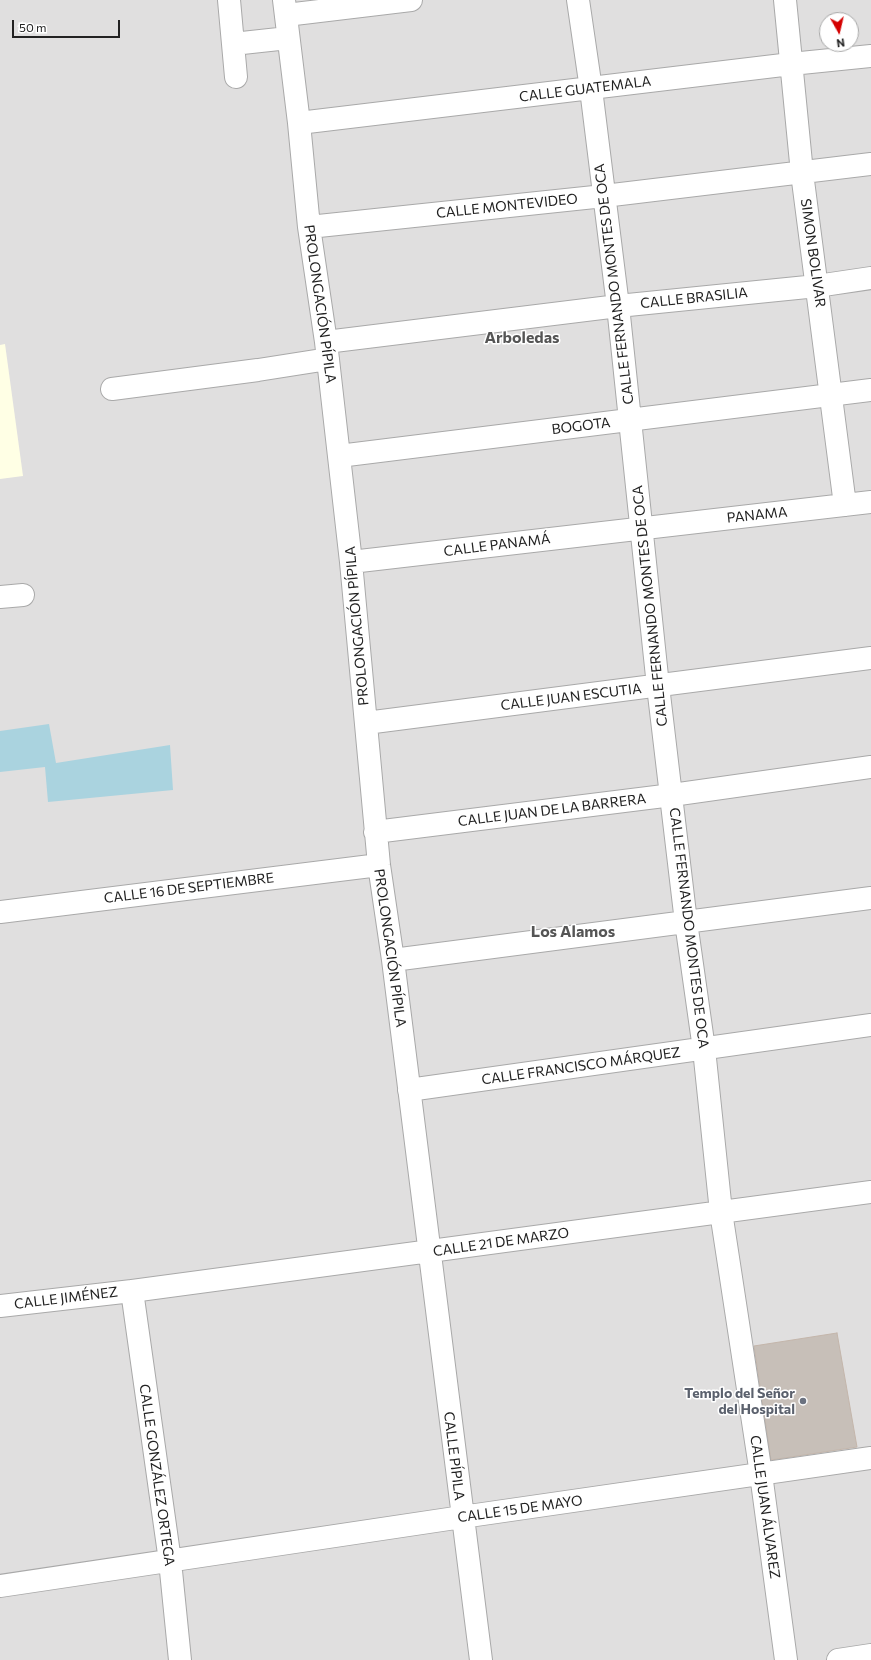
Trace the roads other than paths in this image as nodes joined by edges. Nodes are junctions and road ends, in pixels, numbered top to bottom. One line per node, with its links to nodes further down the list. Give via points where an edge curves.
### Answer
1 (229, 0): 7 (street)
2 (411, 0): 5 (street)
3 (578, 0): 11 (street, CALLE FERNANDO MONTES DE OCA)
4 (785, 0): 9 (street, SIMON BOLIVAR)
5 (285, 7): 6 (street, PROLONGACIÓN PÍPILA)
6 (288, 38): 7 (street); 12 (street, PROLONGACIÓN PÍPILA)
7 (233, 44): 10 (street)
8 (871, 56): 9 (street, CALLE GUATEMALA)
9 (792, 64): 11 (street, CALLE GUATEMALA); 14 (street, SIMON BOLIVAR)
10 (236, 77)
11 (591, 89): 12 (street, CALLE GUATEMALA); 15 (street, CALLE FERNANDO MONTES DE OCA)
12 (299, 123): 16 (street, PROLONGACIÓN PÍPILA)
13 (871, 164): 14 (street, CALLE MONTEVIDEO)
14 (802, 173): 15 (street, CALLE MONTEVIDEO); 18 (street, SIMON BOLIVAR)
15 (604, 196): 16 (street, CALLE MONTEVIDEO); 19 (street, CALLE FERNANDO MONTES DE OCA)
16 (309, 227): 20 (street, PROLONGACIÓN PÍPILA)
17 (871, 278): 18 (street, CALLE BRASILIA)
18 (817, 286): 19 (street, CALLE BRASILIA); 23 (street, SIMON BOLIVAR)
19 (618, 306): 20 (street, CALLE BRASILIA); 24 (street, CALLE FERNANDO MONTES DE OCA)
20 (327, 351): 21 (street, CALLE BRASILIA, via 258,370); 25 (street, PROLONGACIÓN PÍPILA)
21 (112, 389)
22 (871, 390): 23 (street, BOGOTA)
23 (832, 395): 24 (street, BOGOTA); 27 (street, SIMON BOLIVAR)
24 (630, 420): 25 (street, BOGOTA); 28 (street, CALLE FERNANDO MONTES DE OCA)
25 (339, 456): 29 (street, PROLONGACIÓN PÍPILA)
26 (871, 502): 27 (street, PANAMA)
27 (845, 505): 28 (street, PANAMA)
28 (642, 527): 29 (street, CALLE PANAMÁ); 33 (street, CALLE FERNANDO MONTES DE OCA)
29 (351, 562): 34 (street, PROLONGACIÓN PÍPILA)
30 (23, 595): 31 (street)
31 (0, 598)
32 (871, 658): 33 (street, CALLE JUAN ESCUTIA)
33 (658, 686): 34 (street, CALLE JUAN ESCUTIA); 36 (street, CALLE FERNANDO MONTES DE OCA)
34 (366, 722): 37 (street, PROLONGACIÓN PÍPILA)
35 (871, 767): 36 (street, CALLE JUAN DE LA BARRERA)
36 (672, 795): 37 (street, CALLE JUAN DE LA BARRERA); 41 (street, CALLE FERNANDO MONTES DE OCA)
37 (375, 832): 38 (street, PROLONGACIÓN PÍPILA)
38 (379, 865): 40 (street, CALLE 16 DE SEPTIEMBRE); 42 (street, PROLONGACIÓN PÍPILA)
39 (871, 898): 41 (street)
40 (0, 912)
41 (686, 922): 42 (street); 44 (street, CALLE FERNANDO MONTES DE OCA)
42 (393, 960): 45 (street, PROLONGACIÓN PÍPILA)
43 (871, 1025): 44 (street, CALLE FRANCISCO MÁRQUEZ)
44 (704, 1049): 45 (street, CALLE FRANCISCO MÁRQUEZ); 47 (street, CALLE FERNANDO MONTES DE OCA)
45 (409, 1090): 48 (street, PROLONGACIÓN PÍPILA)
46 (871, 1192): 47 (street, CALLE 21 DE MARZO)
47 (721, 1212): 48 (street, CALLE 21 DE MARZO); 52 (street, CALLE JUAN ÁLVAREZ)
48 (429, 1252): 49 (street, CALLE 21 DE MARZO); 53 (street, CALLE PÍPILA)
49 (132, 1291): 50 (street, CALLE JIMÉNEZ); 54 (street, CALLE GONZÁLEZ ORTEGA)
50 (0, 1306)
51 (871, 1458): 52 (street, CALLE 15 DE MAYO)
52 (761, 1474): 53 (street, CALLE 15 DE MAYO); 59 (street, CALLE JUAN ÁLVAREZ)
53 (462, 1517): 54 (street, CALLE 15 DE MAYO); 58 (street, CALLE PÍPILA)
54 (170, 1561): 55 (street, CALLE 15 DE MAYO); 57 (street, CALLE GONZÁLEZ ORTEGA)
55 (0, 1586)
56 (866, 1657): 60 (street)
57 (180, 1660)
58 (481, 1660)
59 (786, 1660)
60 (838, 1660)

